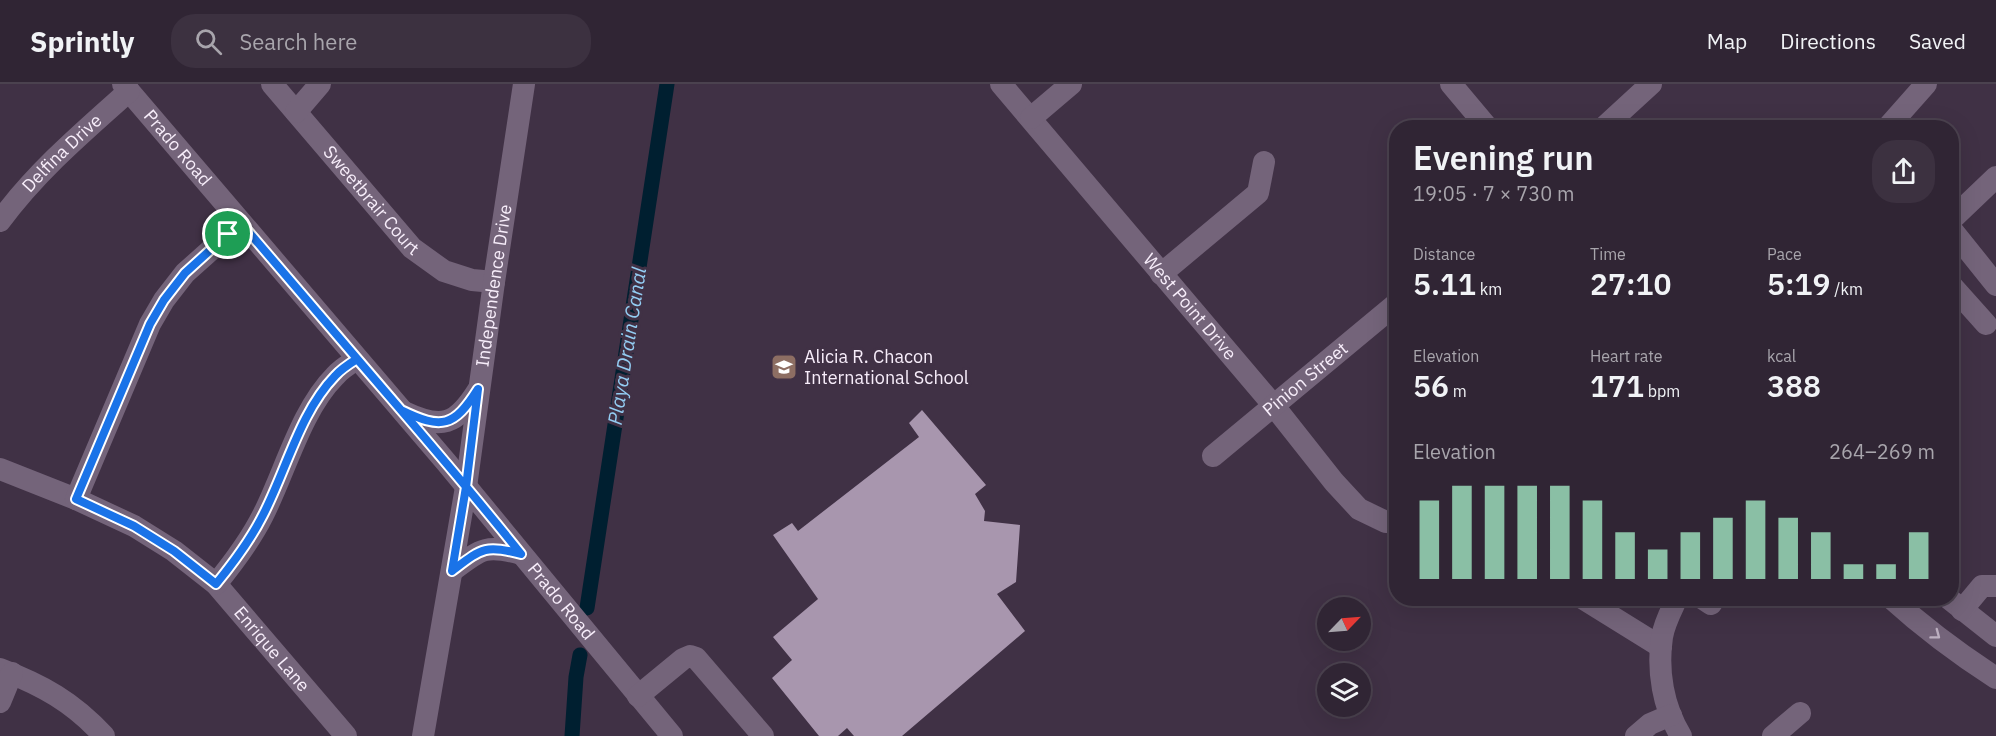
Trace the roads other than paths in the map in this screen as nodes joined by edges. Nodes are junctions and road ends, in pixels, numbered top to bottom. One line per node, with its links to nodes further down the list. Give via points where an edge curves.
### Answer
1 (272, 84): 10 (street, Sweetbrair Court)
2 (320, 84): 10 (street)
3 (524, 84): 22 (street, Independence Drive)
4 (1001, 84): 11 (street, West Point Drive)
5 (1071, 84): 11 (street)
6 (1451, 84): 12 (street)
7 (1652, 84): 13 (street)
8 (1926, 84): 14 (street)
9 (126, 88): 18 (street, Delfina Drive, via 20,193); 19 (street, Prado Road)
10 (296, 112): 22 (street, Sweetbrair Court, via 412,248 444,271)
11 (1031, 118): 21 (street, West Point Drive)
12 (1481, 120)
13 (1613, 120)
14 (1894, 120)
15 (1264, 162): 21 (street, via 1258,193)
16 (1996, 177): 17 (street)
17 (1959, 212)
18 (0, 221)
19 (241, 223): 27 (street, Prado Road); 34 (street, via 185,273 164,300 150,324)
20 (1959, 239): 23 (street)
21 (1161, 274): 29 (street, West Point Drive)
22 (494, 282): 28 (street, Independence Drive)
23 (1996, 285)
24 (1959, 292): 26 (street)
25 (1389, 310): 29 (street, Pinion Street)
26 (1993, 322)
27 (357, 359): 30 (street, Prado Road); 38 (street, via 326,386 244,549)
28 (478, 389): 30 (street, via 465,410 447,421 421,420); 33 (street, Independence Drive)
29 (1274, 406): 31 (street, Pinion Street); 35 (street, West Point Drive, via 1346,495 1359,508)
30 (401, 410): 33 (street, Prado Road)
31 (1214, 456)
32 (0, 469): 34 (street, Enrique Lane)
33 (466, 487): 36 (street, Prado Road); 37 (street, Independence Drive)
34 (76, 499): 38 (street, Enrique Lane, via 134,526)
35 (1386, 522)
36 (521, 554): 37 (street, via 483,549); 49 (street, Prado Road)
37 (452, 571): 55 (street, Independence Drive)
38 (216, 584): 54 (street, Enrique Lane)
39 (1996, 586): 40 (street, via 1982,586)
40 (1959, 601)
41 (1595, 606): 46 (street)
42 (1674, 606): 46 (street)
43 (1900, 606): 48 (street, one-way to 48)
44 (1958, 606): 45 (street)
45 (1996, 636)
46 (1661, 648): 52 (street, via 1660,672)
47 (6, 671): 50 (street); 53 (street, via 70,703)
48 (1996, 678)
49 (638, 696): 56 (street, Prado Road); 57 (street, via 690,656 696,658)
50 (0, 702)
51 (1800, 713): 60 (street)
52 (1671, 715): 58 (street, via 1650,724); 59 (street)
53 (104, 736)
54 (346, 736)
55 (423, 736)
56 (672, 736)
57 (763, 736)
58 (1636, 736)
59 (1681, 736)
60 (1773, 736)

